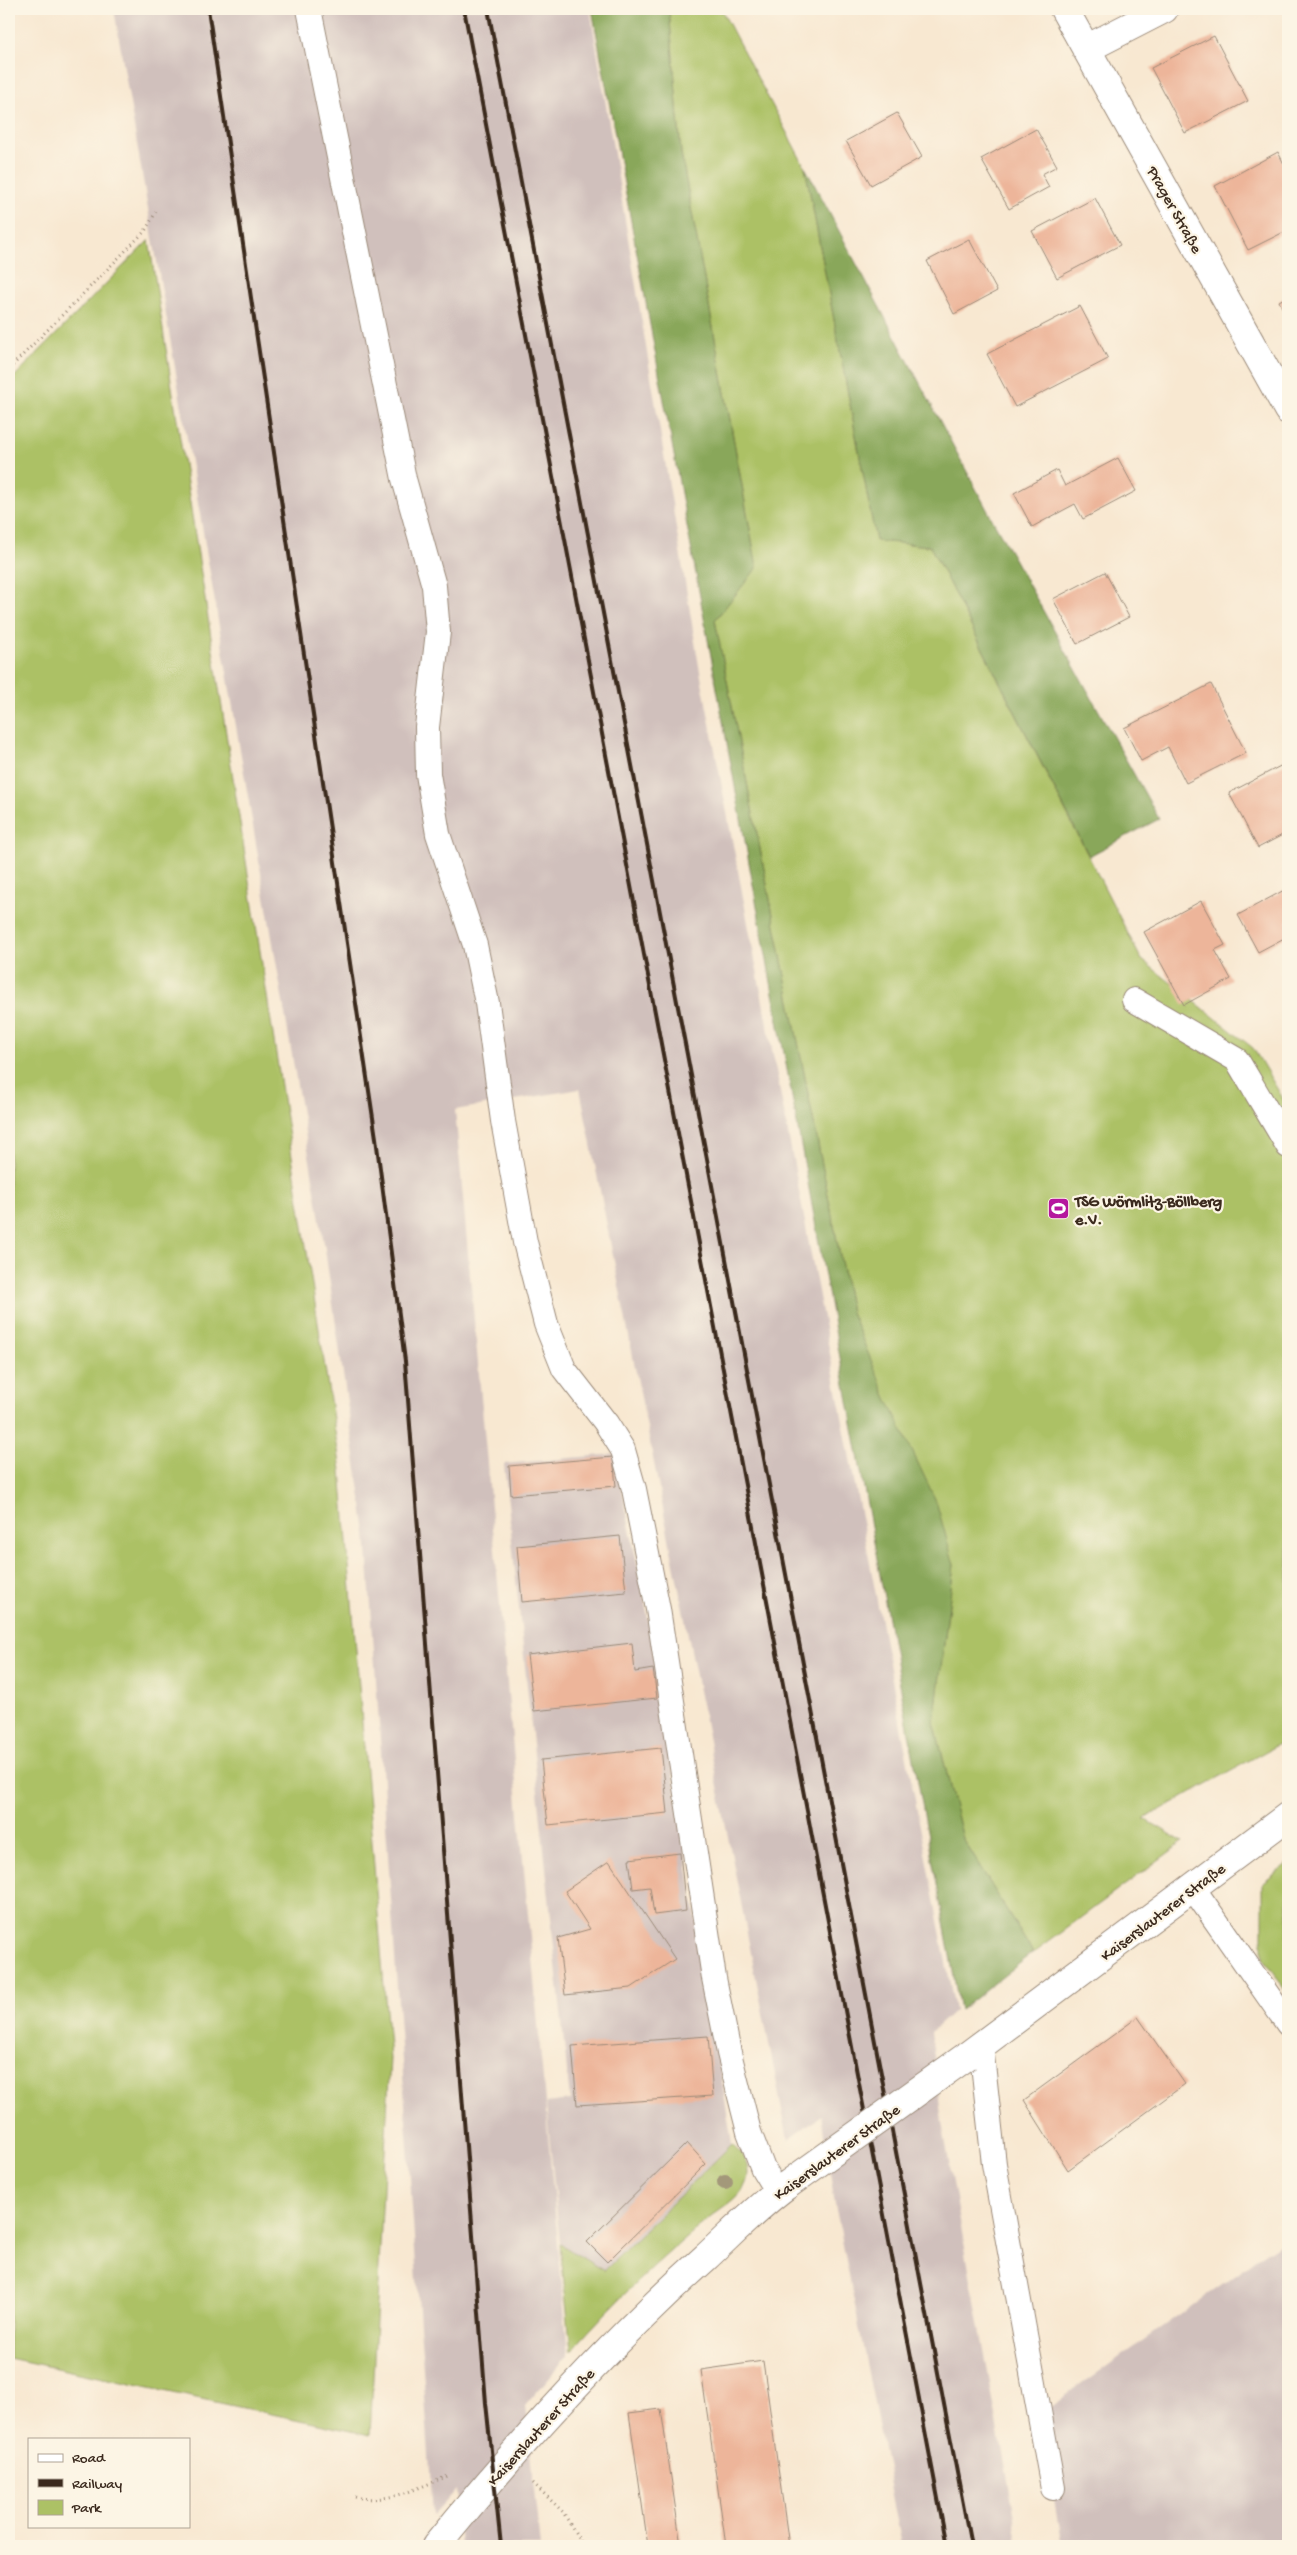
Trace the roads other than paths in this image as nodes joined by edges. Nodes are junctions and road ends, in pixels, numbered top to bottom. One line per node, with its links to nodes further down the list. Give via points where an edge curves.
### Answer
1 (309, 9): 12 (lane, via 404,479 434,586 438,632 427,727 428,774 438,834 475,945 487,1003 502,1121 525,1242 546,1324 564,1369 623,1450 634,1489 658,1608 714,1978 729,2053 762,2169)
2 (1064, 9): 4 (street, Prager Straße)
3 (1164, 9): 4 (street)
4 (1086, 49): 5 (street, Prager Straße)
5 (1288, 410)
6 (1134, 1000): 7 (lane, via 1237,1060)
7 (1288, 1146)
8 (1288, 1816): 9 (street, Kaiserslauterer Straße)
9 (1193, 1888): 10 (lane); 11 (street, Kaiserslauterer Straße)
10 (1288, 2024)
11 (974, 2051): 12 (street, Kaiserslauterer Straße, bridge); 13 (lane)
12 (782, 2189): 14 (street, Kaiserslauterer Straße, via 667,2292 620,2339 507,2460)
13 (1053, 2488)
14 (436, 2546)

